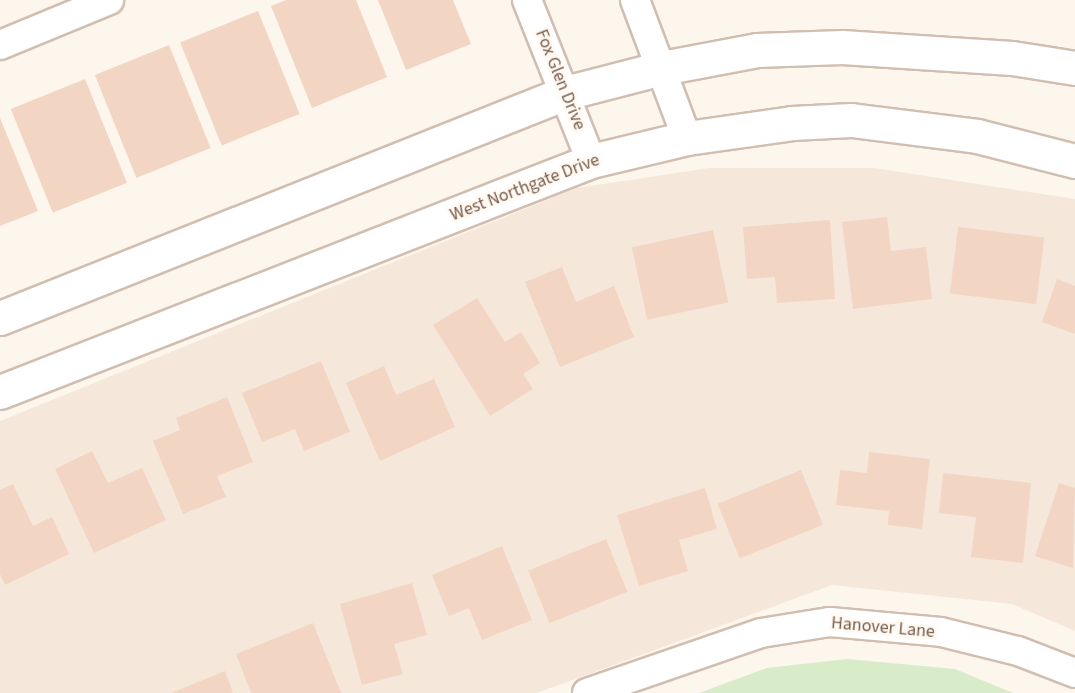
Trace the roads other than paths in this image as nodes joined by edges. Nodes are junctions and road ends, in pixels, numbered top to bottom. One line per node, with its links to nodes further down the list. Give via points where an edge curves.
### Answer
1 (109, 0): 4 (street)
2 (527, 0): 7 (street, Fox Glen Drive)
3 (635, 0): 5 (street)
4 (0, 45)
5 (662, 68): 6 (main road, via 757,50 842,47 1012,58); 7 (main road); 8 (street)
6 (1075, 68)
7 (565, 93): 9 (street, Fox Glen Drive); 11 (main road)
8 (687, 138): 9 (main road, West Northgate Drive); 10 (main road, West Northgate Drive, via 792,123 851,120 977,136)
9 (591, 161): 12 (main road, West Northgate Drive)
10 (1075, 161)
11 (0, 318)
12 (0, 392)
13 (1075, 673): 14 (street, Hanover Lane, via 1018,651 941,632 830,622 761,633)
14 (587, 693)

